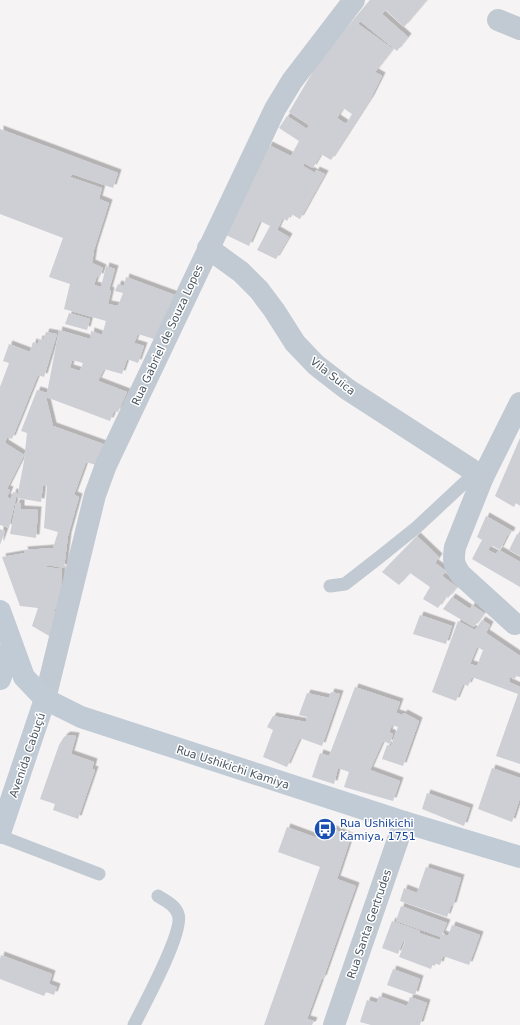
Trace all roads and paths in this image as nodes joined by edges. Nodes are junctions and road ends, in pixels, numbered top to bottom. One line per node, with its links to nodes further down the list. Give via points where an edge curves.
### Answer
1 (354, 0): 4 (street, Rua Gabriel de Souza Lopes, via 292,81 275,109)
2 (498, 20): 3 (street)
3 (520, 29)
4 (208, 248): 6 (street, Vila Suica, via 242,272 259,290 295,343 316,365 346,388); 12 (street, Rua Gabriel de Souza Lopes, via 106,465 95,495)
5 (520, 403): 6 (street)
6 (480, 474): 7 (lane, via 345,584); 9 (street, via 455,547 454,566)
7 (330, 586)
8 (0, 611): 10 (main road, Rua Ushikichi Kamiya)
9 (515, 624)
10 (12, 645): 11 (main road); 12 (main road, Rua Ushikichi Kamiya, via 24,677)
11 (0, 679)
12 (46, 699): 13 (main road, Rua Ushikichi Kamiya, via 81,718); 14 (main road, Avenida Cabuçú)
13 (404, 822): 15 (main road, Rua Ushikichi Kamiya); 19 (street, Rua Santa Gertrudes)
14 (0, 834): 16 (lane)
15 (520, 858)
16 (99, 874)
17 (158, 896): 18 (lane, via 172,904 179,915 178,928)
18 (134, 1025)
19 (334, 1025)

